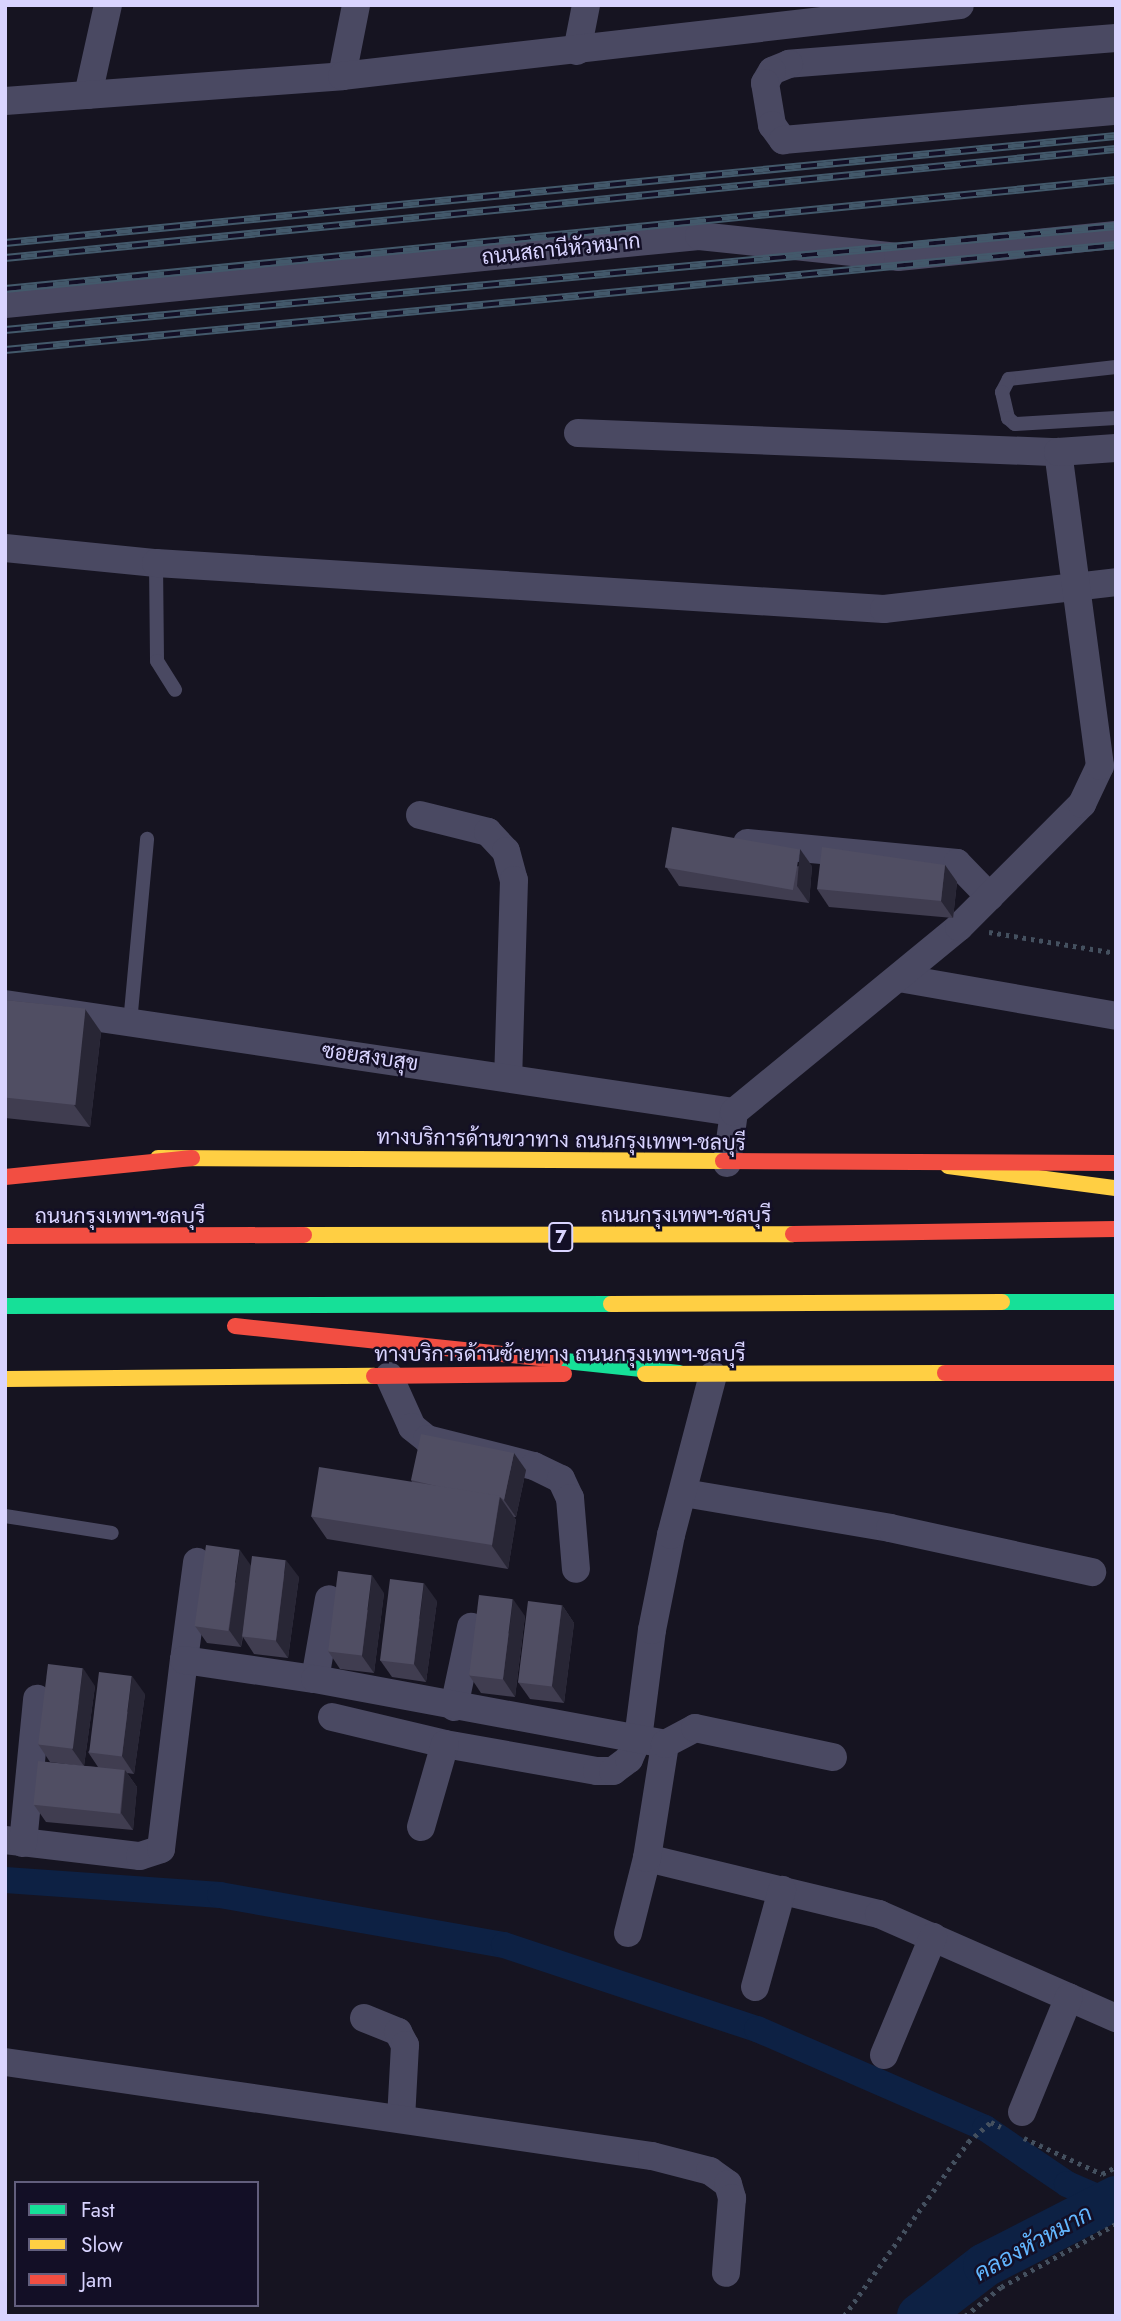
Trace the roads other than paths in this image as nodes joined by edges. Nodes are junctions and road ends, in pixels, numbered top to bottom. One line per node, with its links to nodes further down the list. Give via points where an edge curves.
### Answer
1 (108, 5): 8 (street)
2 (356, 5): 7 (street)
3 (586, 5): 6 (street)
4 (960, 5): 6 (street)
5 (1116, 38): 10 (street, via 789,64 772,71 765,83 772,125 783,140)
6 (577, 51): 7 (street)
7 (342, 76): 8 (street)
8 (88, 94): 9 (street)
9 (5, 101)
10 (1116, 111)
11 (1116, 235): 12 (street, ถนนสถานีหัวหมาก, via 898,257 699,236)
12 (5, 304)
13 (1116, 367): 14 (lane, via 1009,379 1002,392 1008,418 1016,424)
14 (1116, 418)
15 (578, 433): 17 (street)
16 (1116, 448): 17 (street)
17 (1058, 452): 21 (street)
18 (5, 548): 19 (street)
19 (156, 563): 21 (street, via 884,609); 22 (lane, via 157,661)
20 (1116, 582): 21 (street)
21 (1079, 584): 26 (street, via 1100,766 1082,804)
22 (174, 690)
23 (420, 815): 31 (street, via 488,831 506,851 514,880)
24 (147, 839): 30 (lane)
25 (723, 840): 26 (street, via 957,863)
26 (990, 897): 27 (street)
27 (899, 978): 29 (street); 32 (street)
28 (5, 1004): 30 (street, ซอยสงบสุข)
29 (1116, 1016)
30 (130, 1023): 31 (street, ซอยสงบสุข)
31 (508, 1078): 32 (street, ซอยสงบสุข)
32 (734, 1112): 35 (street)
33 (192, 1157): 34 (main road, ทางบริการด้านขวาทาง ถนนกรุงเทพฯ-ชลบุรี); 35 (main road, ทางบริการด้านขวาทาง ถนนกรุงเทพฯ-ชลบุรี); 38 (main road)
34 (19, 1158)
35 (727, 1163): 37 (main road, ทางบริการด้านขวาทาง ถนนกรุงเทพฯ-ชลบุรี)
36 (1116, 1163): 37 (main road, ทางบริการด้านขวาทาง ถนนกรุงเทพฯ-ชลบุรี)
37 (948, 1166): 39 (main road)
38 (5, 1177)
39 (1116, 1188)
40 (1116, 1229): 41 (main road, ถนนกรุงเทพฯ-ชลบุรี / 7, via 708,1236)
41 (5, 1236)
42 (1116, 1302): 44 (main road)
43 (5, 1306): 44 (main road)
44 (66, 1306): 45 (main road)
45 (679, 1373): 47 (main road, ทางบริการด้านซ้ายทาง ถนนกรุงเทพฯ-ชลบุรี); 48 (main road, ทางบริการด้านซ้ายทาง ถนนกรุงเทพฯ-ชลบุรี)
46 (1116, 1373): 47 (main road, ทางบริการด้านซ้ายทาง ถนนกรุงเทพฯ-ชลบุรี)
47 (713, 1375): 50 (street)
48 (389, 1376): 49 (main road, ทางบริการด้านซ้ายทาง ถนนกรุงเทพฯ-ชลบุรี); 54 (street, via 412,1427 428,1439 534,1466 561,1479 570,1498)
49 (5, 1379)
50 (684, 1493): 55 (street, via 890,1528); 63 (street, via 652,1630)
51 (5, 1516): 52 (lane)
52 (112, 1533)
53 (197, 1562): 58 (street)
54 (576, 1569)
55 (1092, 1572)
56 (329, 1599): 59 (street)
57 (471, 1627): 61 (street)
58 (184, 1660): 59 (street); 67 (street, via 161,1849 139,1856)
59 (315, 1679): 61 (street)
60 (37, 1699): 67 (street)
61 (454, 1707): 63 (street)
62 (332, 1717): 64 (street)
63 (651, 1742): 64 (street, via 613,1771); 65 (street, via 695,1728); 68 (street)
64 (445, 1744): 66 (street)
65 (833, 1757)
66 (421, 1827)
67 (14, 1841)
68 (648, 1857): 69 (street); 70 (street)
69 (782, 1890): 71 (street, via 879,1914); 72 (street)
70 (628, 1933)
71 (933, 1937): 73 (street); 76 (street)
72 (755, 1987)
73 (1069, 1997): 75 (street); 79 (street)
74 (364, 2018): 78 (street, via 398,2032 405,2045)
75 (1116, 2018)
76 (884, 2055)
77 (5, 2062): 78 (street)
78 (401, 2118): 80 (street, via 652,2156 722,2177 732,2198)
79 (1014, 2125)
80 (726, 2273)

